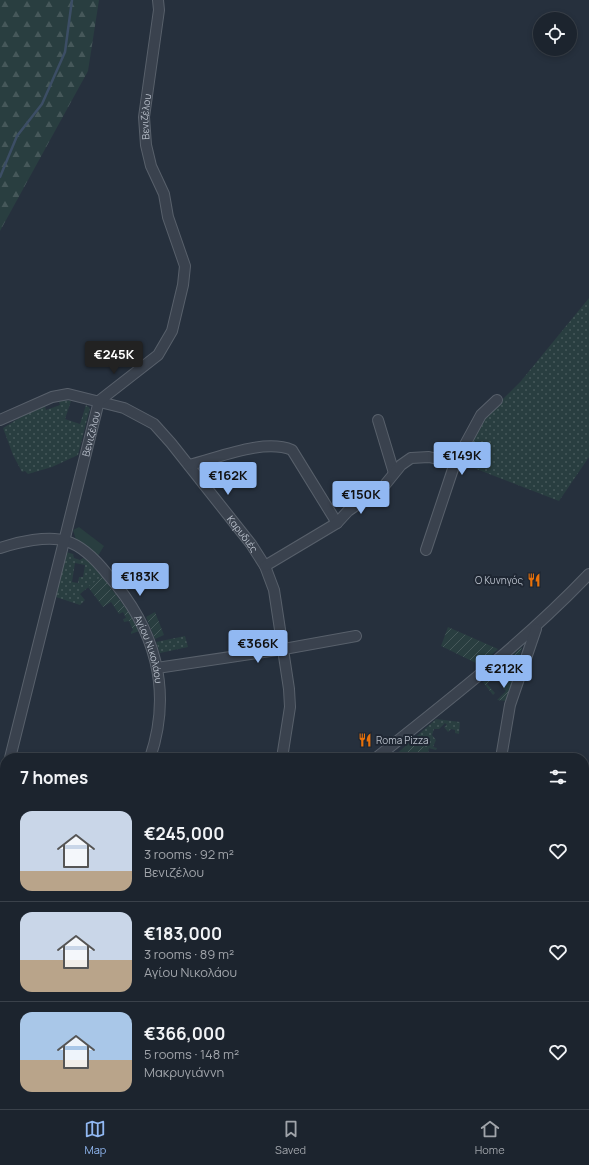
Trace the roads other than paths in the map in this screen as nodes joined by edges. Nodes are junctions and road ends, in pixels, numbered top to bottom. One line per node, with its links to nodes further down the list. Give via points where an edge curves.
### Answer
1 (158, 0): 3 (street, Βενιζέλου, via 159,10 144,117 146,145 183,258 184,278 172,331 158,355)
2 (497, 400): 6 (street, via 481,416)
3 (99, 401): 4 (street, Καρυδιές, via 61,394); 7 (street, Καρυδιές, via 124,408 154,424); 10 (street, Βενιζέλου)
4 (0, 420)
5 (378, 420): 8 (street)
6 (455, 463): 8 (street, via 429,457 411,458); 12 (street)
7 (189, 465): 9 (street, via 269,445 292,450); 13 (street, Καρυδιές, via 251,544)
8 (394, 473): 9 (street, via 384,486 348,511)
9 (337, 523): 13 (street)
10 (64, 540): 11 (street, Αγίου Νικολάου, via 41,540); 18 (street, Αγίου Νικολάου, via 84,550 101,566 128,600 143,626); 19 (street, Βενιζέλου)
11 (0, 548)
12 (426, 550)
13 (265, 566): 17 (street, Καρυδιές, via 274,590)
14 (589, 574): 15 (street)
15 (536, 627): 22 (street, via 460,692); 23 (street, via 510,705)
16 (356, 636): 17 (street)
17 (284, 649): 18 (street); 21 (street, Καρυδιές, via 290,707)
18 (157, 668): 20 (street, Αγίου Νικολάου, via 160,683 160,714)
19 (11, 753)
20 (152, 753)
21 (283, 753)
22 (382, 753)
23 (502, 753)

